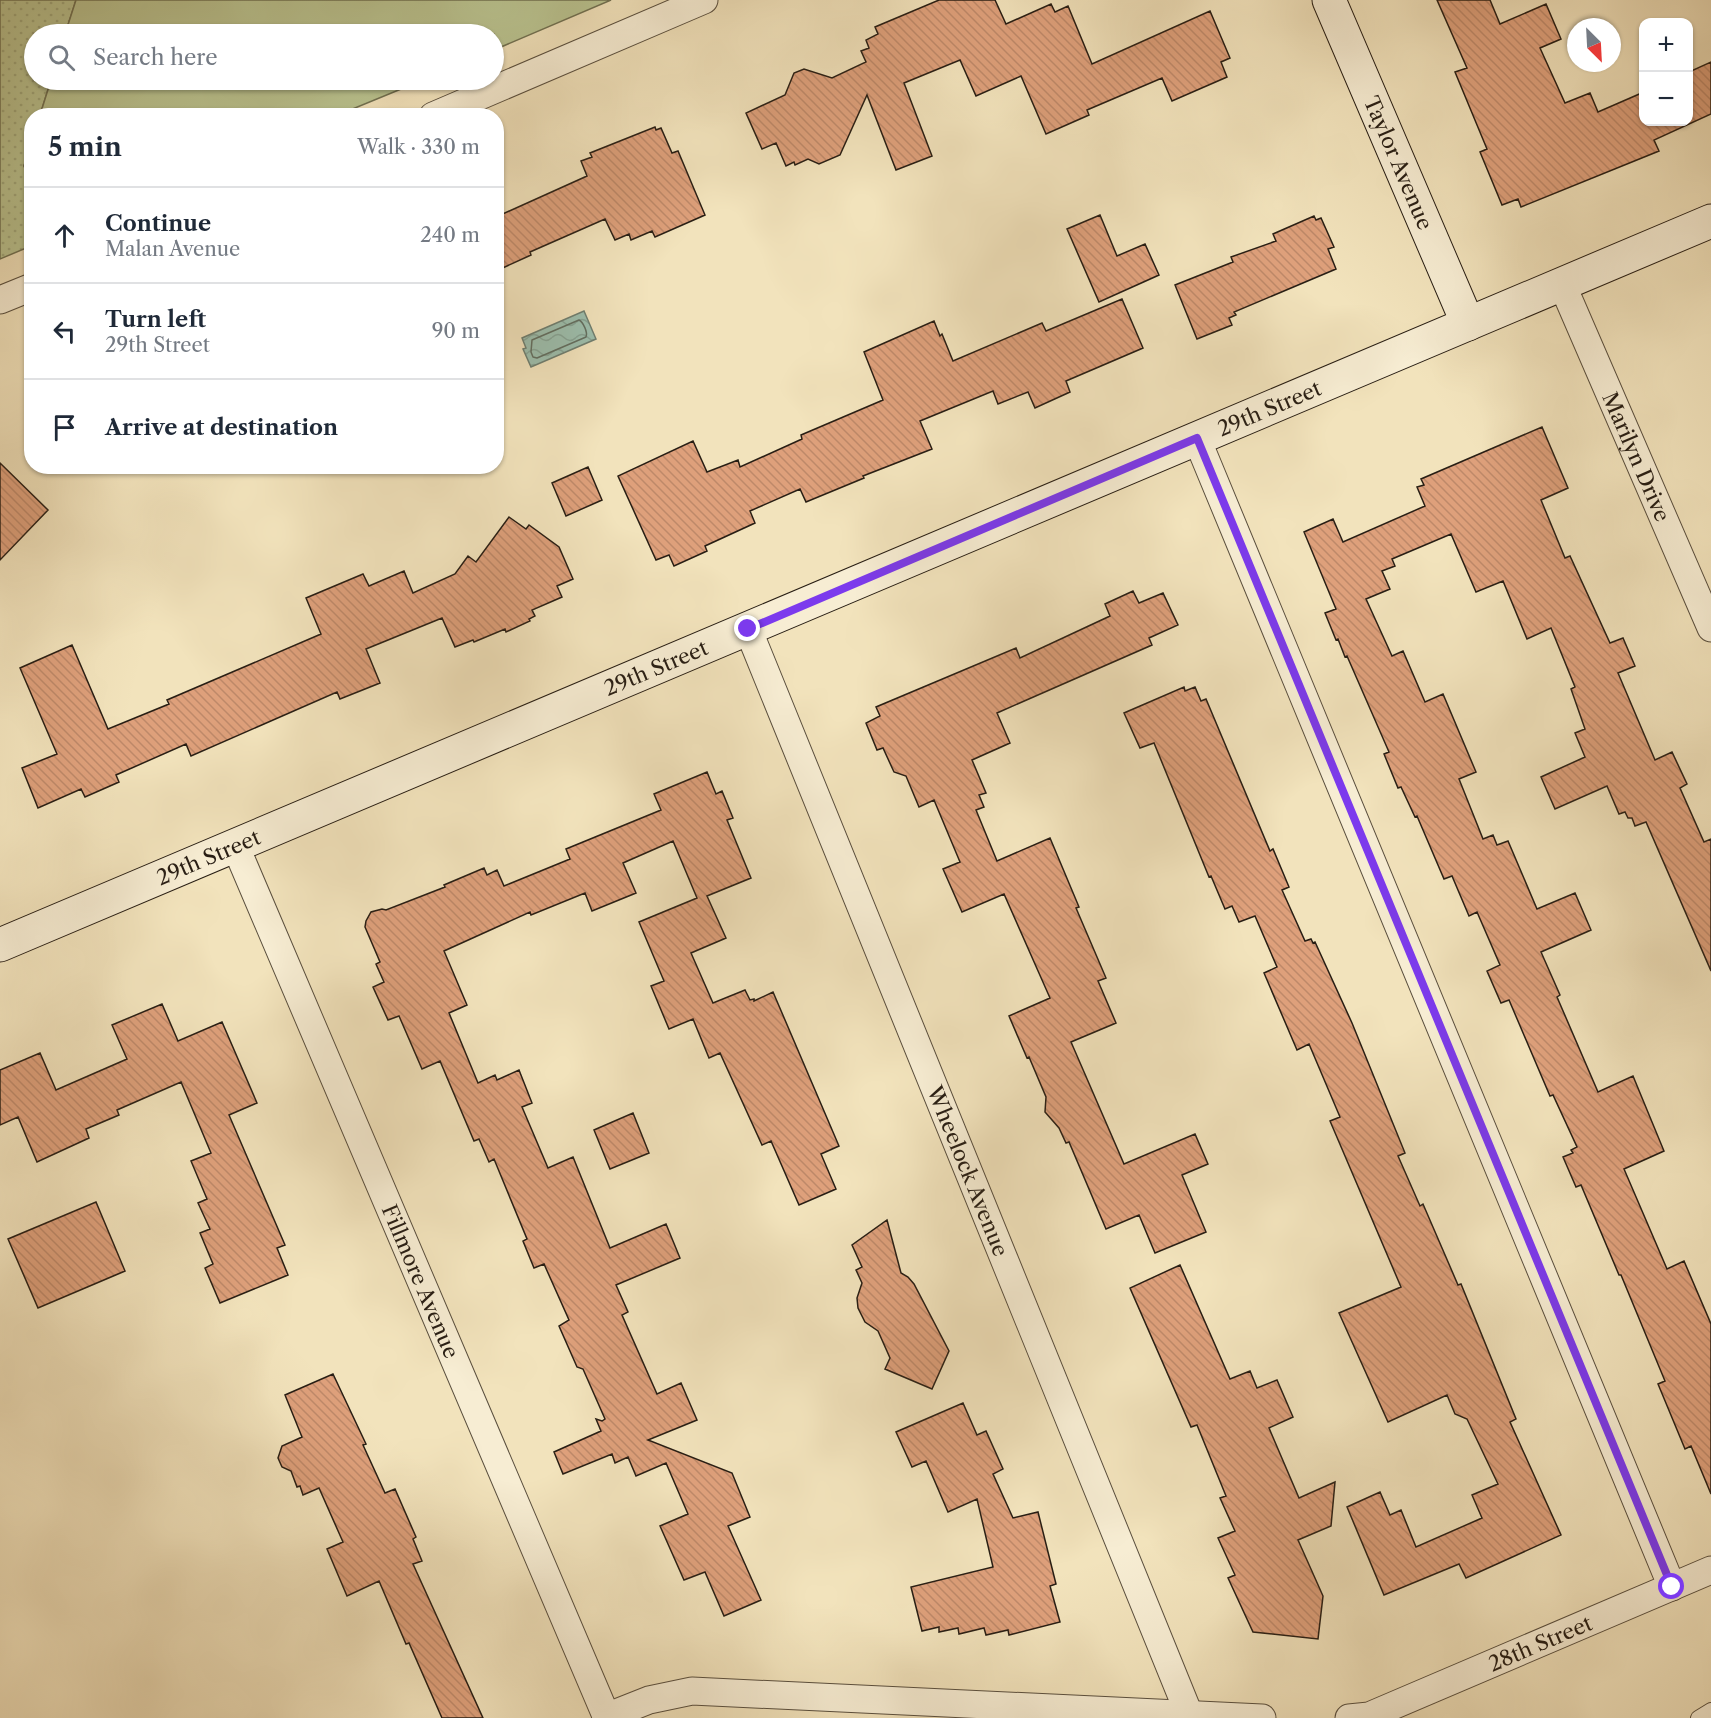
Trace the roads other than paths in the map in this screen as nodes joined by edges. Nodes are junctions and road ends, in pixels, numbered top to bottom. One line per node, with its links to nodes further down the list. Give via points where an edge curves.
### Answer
1 (704, 0): 3 (street)
2 (1329, 0): 10 (street, Taylor Avenue)
3 (504, 86)
4 (494, 90): 5 (street)
5 (452, 108)
6 (1711, 222): 7 (street, 29th Street)
7 (1562, 284): 10 (street, 29th Street); 12 (street, Marilyn Drive)
8 (24, 290): 9 (street)
9 (0, 300)
10 (1468, 324): 11 (street, 29th Street)
11 (1197, 438): 13 (street, 29th Street); 17 (street)
12 (1711, 628)
13 (748, 629): 14 (street, 29th Street); 19 (street, Wheelock Avenue)
14 (235, 845): 15 (street, 29th Street); 20 (street, Fillmore Avenue)
15 (0, 945)
16 (1711, 1570): 17 (street, 28th Street)
17 (1672, 1587): 21 (street, 28th Street)
18 (1711, 1710): 23 (lane)
19 (1189, 1714): 20 (street, via 692,1691 649,1700); 22 (street)
20 (607, 1717)
21 (1359, 1717)
22 (1262, 1718)
23 (1698, 1718)

